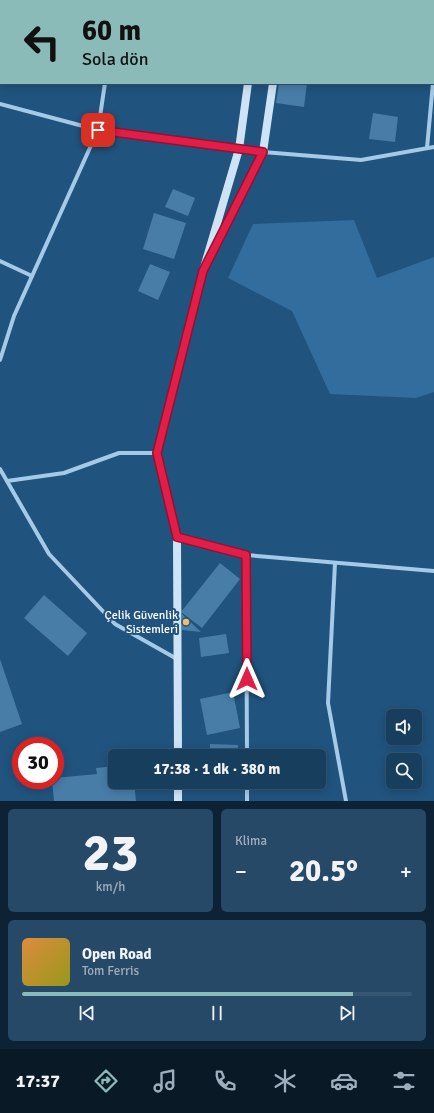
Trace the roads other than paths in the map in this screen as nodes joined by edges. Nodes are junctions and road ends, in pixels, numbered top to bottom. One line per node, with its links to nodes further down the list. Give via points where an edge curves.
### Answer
1 (105, 84): 6 (street)
2 (248, 84): 9 (street)
3 (273, 84): 10 (street)
4 (433, 84): 8 (street)
5 (0, 104): 6 (street)
6 (98, 130): 9 (street); 13 (street)
7 (434, 147): 8 (street)
8 (427, 148): 10 (street, via 362,160)
9 (239, 149): 10 (street); 12 (street)
10 (263, 152): 12 (street)
11 (0, 261): 13 (street)
12 (203, 271): 15 (street)
13 (32, 276): 14 (street, via 14,316)
14 (0, 360)
15 (157, 453): 17 (street, via 119,453 64,473); 18 (street)
16 (0, 469): 17 (street)
17 (7, 481): 22 (street, via 49,554 115,624)
18 (177, 537): 19 (street); 22 (street)
19 (246, 555): 20 (street); 24 (street)
20 (335, 563): 21 (street); 29 (street, via 328,703)
21 (434, 571)
22 (178, 659): 23 (street)
23 (178, 749)
24 (247, 749)
25 (178, 789): 27 (street)
26 (247, 789): 28 (street)
27 (178, 801)
28 (247, 801)
29 (346, 801)

